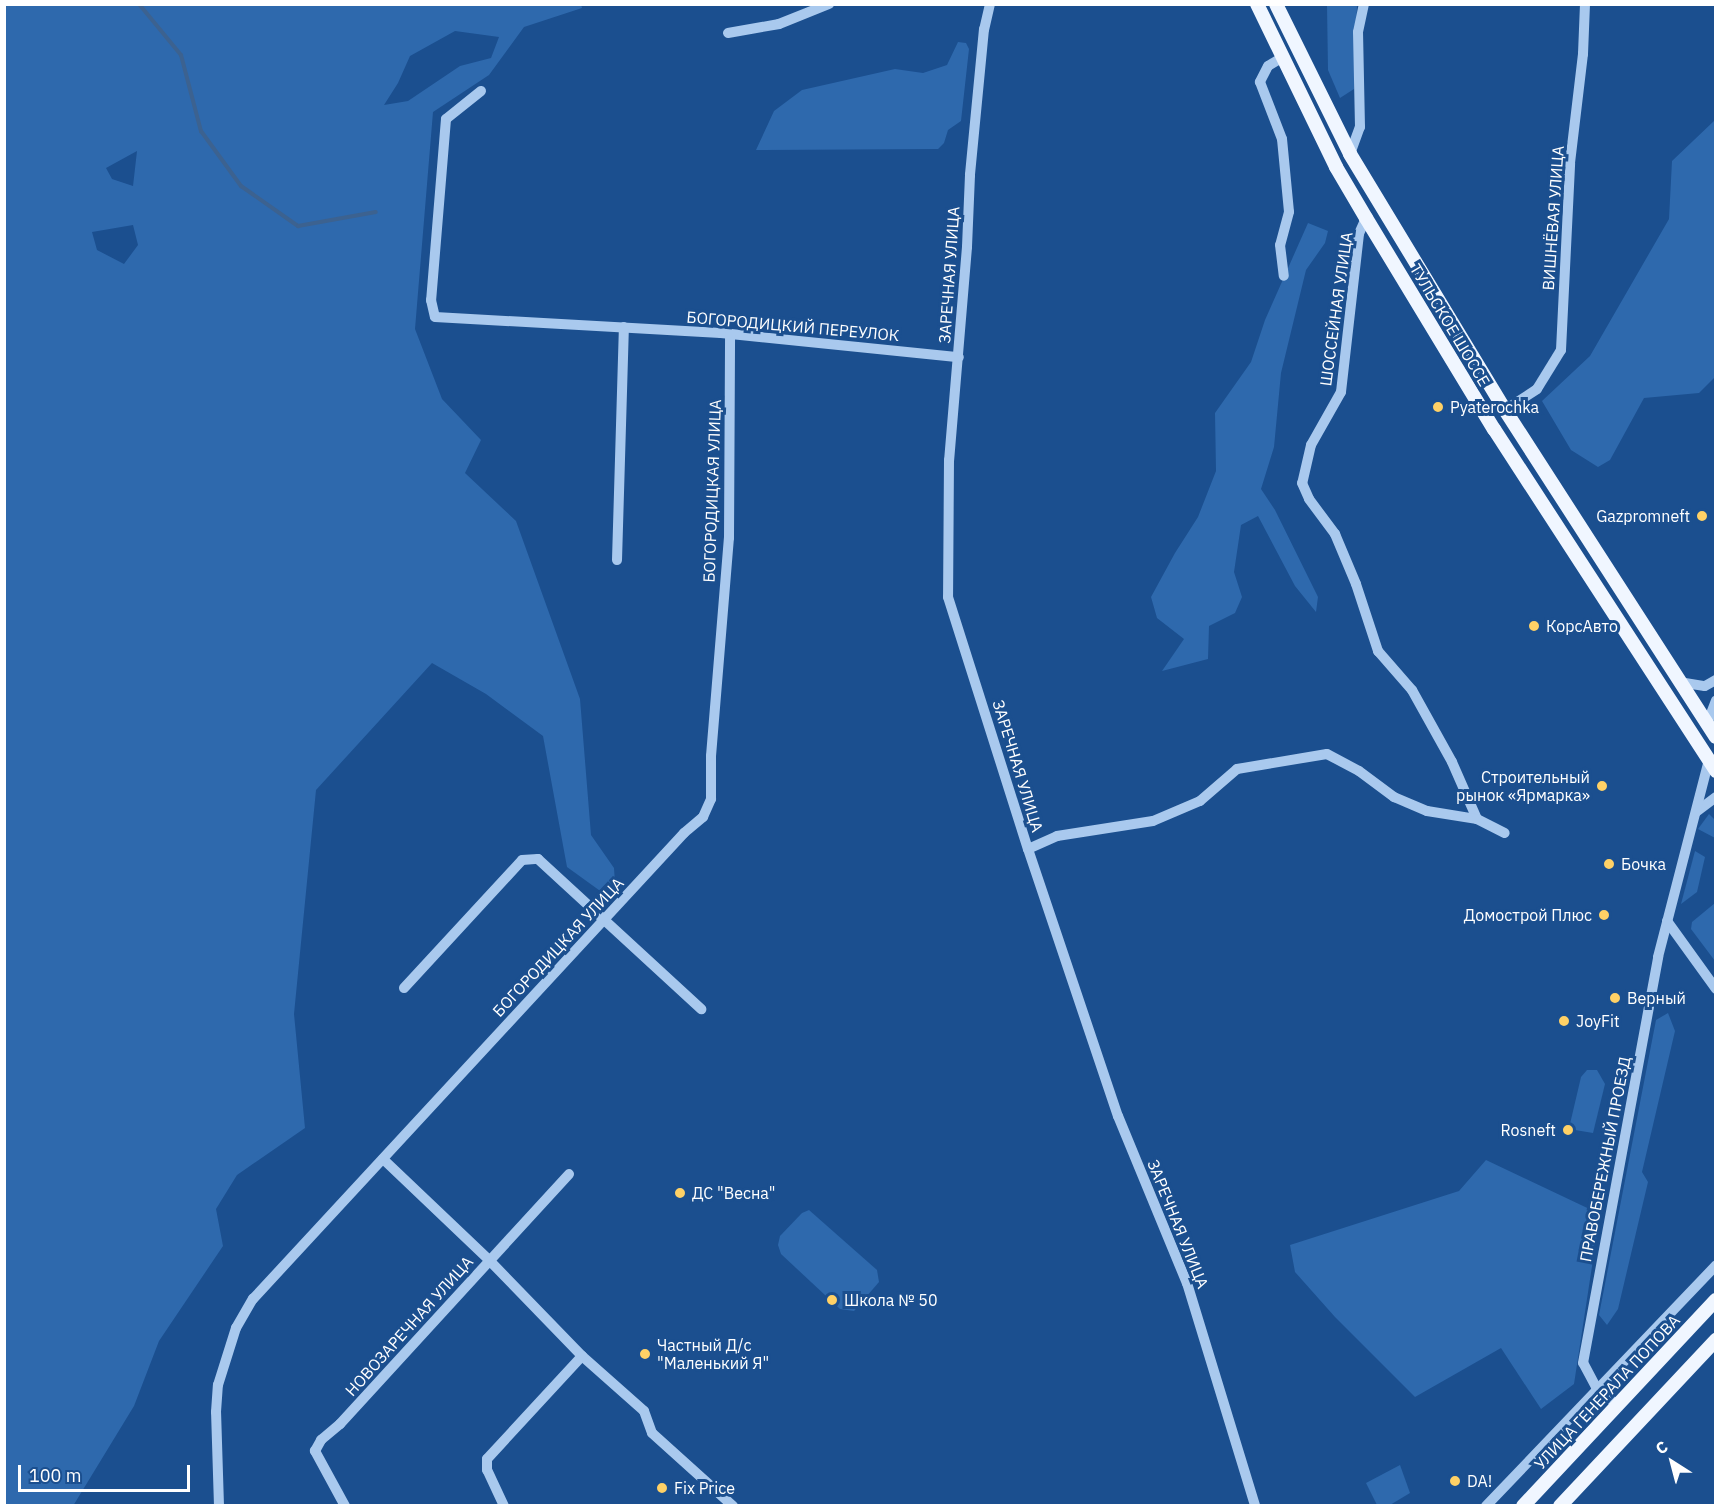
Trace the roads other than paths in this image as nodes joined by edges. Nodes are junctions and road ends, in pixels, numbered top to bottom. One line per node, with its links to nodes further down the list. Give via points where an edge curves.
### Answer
1 (829, 4): 7 (street, via 779,24)
2 (990, 4): 15 (street, ЗАРЕЧНАЯ УЛИЦА, via 984,29 970,175)
3 (1257, 4): 8 (main road, ТУЛЬСКОЕ ШОССЕ)
4 (1276, 4): 10 (main road, ТУЛЬСКОЕ ШОССЕ)
5 (1364, 4): 10 (street, via 1358,32 1360,127)
6 (1585, 4): 16 (street, ВИШНЁВАЯ УЛИЦА, via 1570,163 1561,350 1537,389)
7 (728, 33)
8 (1283, 57): 11 (main road, ТУЛЬСКОЕ ШОССЕ, via 1336,167); 12 (street, via 1268,66 1260,82 1282,139 1289,212 1280,245)
9 (481, 91): 13 (street, БОГОРОДИЦКИЙ ПЕРЕУЛОК, via 446,119 431,300 435,317)
10 (1350, 154): 16 (main road, ТУЛЬСКОЕ ШОССЕ)
11 (1366, 218): 23 (main road, ТУЛЬСКОЕ ШОССЕ, via 1494,429); 26 (street, ШОССЕЙНАЯ УЛИЦА, via 1359,234 1341,392 1311,445 1302,483 1335,534 1378,651 1412,690 1452,762)
12 (1284, 276)
13 (624, 327): 14 (street, БОГОРОДИЦКИЙ ПЕРЕУЛОК); 17 (street)
14 (730, 334): 15 (street, БОГОРОДИЦКИЙ ПЕРЕУЛОК); 29 (street, БОГОРОДИЦКАЯ УЛИЦА, via 729,538 711,799 703,817)
15 (958, 357): 28 (street, ЗАРЕЧНАЯ УЛИЦА, via 949,460 948,597)
16 (1505, 410): 19 (main road, ТУЛЬСКОЕ ШОССЕ)
17 (617, 560)
18 (1716, 680): 19 (street, via 1705,686)
19 (1679, 682): 21 (main road, ТУЛЬСКОЕ ШОССЕ)
20 (1716, 701): 21 (street)
21 (1707, 724): 22 (main road, ТУЛЬСКОЕ ШОССЕ)
22 (1716, 737)
23 (1712, 765): 25 (street, ПРАВОБЕРЕЖНЫЙ ПРОЕЗД)
24 (1716, 797): 25 (street)
25 (1696, 812): 30 (street, ПРАВОБЕРЕЖНЫЙ ПРОЕЗД)
26 (1477, 819): 27 (street); 28 (street, via 1427,811 1394,797 1327,754 1237,769 1200,801 1153,821 1057,836)
27 (1505, 833)
28 (1028, 849): 47 (street, ЗАРЕЧНАЯ УЛИЦА, via 1118,1116 1186,1283)
29 (604, 920): 31 (street, via 538,859 522,860); 33 (street); 34 (street, БОГОРОДИЦКАЯ УЛИЦА)
30 (1667, 921): 32 (street); 41 (street, ПРАВОБЕРЕЖНЫЙ ПРОЕЗД, via 1583,1364)
31 (404, 988)
32 (1716, 988)
33 (701, 1009)
34 (383, 1159): 36 (street); 43 (street, БОГОРОДИЦКАЯ УЛИЦА, via 253,1299 236,1328 218,1385)
35 (569, 1174): 36 (street, НОВОЗАРЕЧНАЯ УЛИЦА)
36 (489, 1260): 40 (street); 44 (street, НОВОЗАРЕЧНАЯ УЛИЦА, via 321,1440 315,1451)
37 (1716, 1265): 41 (street)
38 (1716, 1300): 42 (main road, УЛИЦА ГЕНЕРАЛА ПОПОВА)
39 (1716, 1340): 50 (main road)
40 (582, 1356): 45 (street, via 487,1459 487,1470); 46 (street, via 644,1411 652,1433)
41 (1596, 1387): 42 (street); 48 (street)
42 (1617, 1405): 49 (main road, УЛИЦА ГЕНЕРАЛА ПОПОВА)
43 (219, 1506)
44 (345, 1506)
45 (504, 1506)
46 (733, 1506)
47 (1255, 1506)
48 (1486, 1506)
49 (1523, 1506)
50 (1560, 1506)

